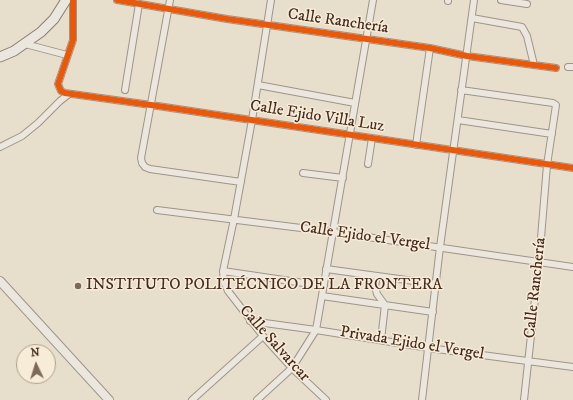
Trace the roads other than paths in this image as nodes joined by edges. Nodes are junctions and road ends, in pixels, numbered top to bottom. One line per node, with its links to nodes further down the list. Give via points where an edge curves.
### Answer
1 (66, 0): 15 (main road, via 51,22)
2 (73, 0): 17 (street, via 73,35)
3 (117, 0): 9 (street, Calle Ranchería)
4 (170, 0): 11 (street)
5 (271, 0): 13 (street)
6 (374, 0): 14 (street)
7 (474, 0): 12 (street)
8 (501, 0): 10 (street)
9 (139, 4): 11 (street, Calle Ranchería); 23 (street)
10 (527, 4)
11 (168, 9): 13 (street, Calle Ranchería); 27 (street)
12 (472, 18): 18 (street); 20 (street, via 521,26 527,36)
13 (267, 24): 14 (street, Calle Ranchería); 22 (street)
14 (367, 40): 16 (street, Calle Ranchería); 26 (street)
15 (25, 44): 17 (street); 19 (main road)
16 (430, 48): 18 (street, Calle Ranchería); 33 (street)
17 (67, 55): 25 (street, Calle Ejido Villa Luz, via 58,84 59,89)
18 (467, 56): 20 (street, Calle Ranchería); 24 (street)
19 (0, 57)
20 (534, 65): 21 (street, Calle Ranchería)
21 (556, 68)
22 (258, 85): 26 (street); 28 (street)
23 (125, 90)
24 (461, 90): 29 (street); 31 (street, Calle Ranchería, via 553,103 555,104)
25 (69, 94): 27 (street, Calle Ejido Villa Luz); 34 (street, via 34,127 16,140)
26 (355, 103): 30 (street)
27 (151, 105): 28 (street, Calle Ejido Villa Luz); 41 (street, via 141,158 143,165 150,169)
28 (252, 120): 30 (street, Calle Ejido Villa Luz); 41 (street)
29 (458, 120): 31 (street); 35 (street)
30 (349, 134): 32 (street, Calle Ejido Villa Luz); 40 (street)
31 (552, 134): 37 (street, Calle Ranchería)
32 (372, 138): 33 (street, Calle Ejido Villa Luz); 36 (street)
33 (416, 144): 35 (street, Calle Ejido Villa Luz)
34 (0, 147)
35 (454, 151): 37 (street, Calle Ejido Villa Luz); 45 (street)
36 (368, 164)
37 (548, 165): 38 (street, Calle Ejido Villa Luz); 46 (street, Calle Ranchería)
38 (573, 168)
39 (303, 173): 40 (street)
40 (343, 178): 44 (street)
41 (241, 182): 43 (street)
42 (157, 210): 43 (street, Calle Ejido el Vergel)
43 (234, 219): 44 (street, Calle Ejido el Vergel); 49 (street)
44 (333, 232): 45 (street, Calle Ejido el Vergel); 48 (street)
45 (440, 247): 46 (street, Calle Ejido el Vergel); 52 (street)
46 (539, 262): 47 (street, Calle Ejido el Vergel); 62 (street, Calle Ranchería)
47 (573, 267)
48 (326, 269): 50 (street); 53 (street)
49 (223, 271): 53 (street); 57 (street, Calle Salvarcar, via 225,286)
50 (377, 276): 52 (street); 55 (street, via 377,294)
51 (0, 281): 66 (street)
52 (436, 284): 56 (street)
53 (324, 286): 54 (street)
54 (322, 296): 55 (street, Privada Ejido el Vergel); 58 (street)
55 (385, 305): 56 (street, Privada Ejido el Vergel); 60 (street)
56 (433, 312): 61 (street)
57 (250, 320): 58 (street, Privada Ejido el Vergel); 59 (street, Calle Salvarcar)
58 (316, 330): 60 (street, Privada Ejido el Vergel); 64 (street)
59 (263, 336): 64 (street, Calle Salvarcar); 67 (street)
60 (380, 340): 61 (street, Privada Ejido el Vergel)
61 (429, 348): 62 (street, Privada Ejido el Vergel); 69 (street)
62 (528, 361): 63 (street, Privada Ejido el Vergel); 70 (street, Calle Ranchería)
63 (573, 367)
64 (292, 368): 65 (street, Calle Salvarcar); 68 (street)
65 (322, 399)
66 (109, 400)
67 (192, 400)
68 (257, 400)
69 (422, 400)
70 (524, 400)

